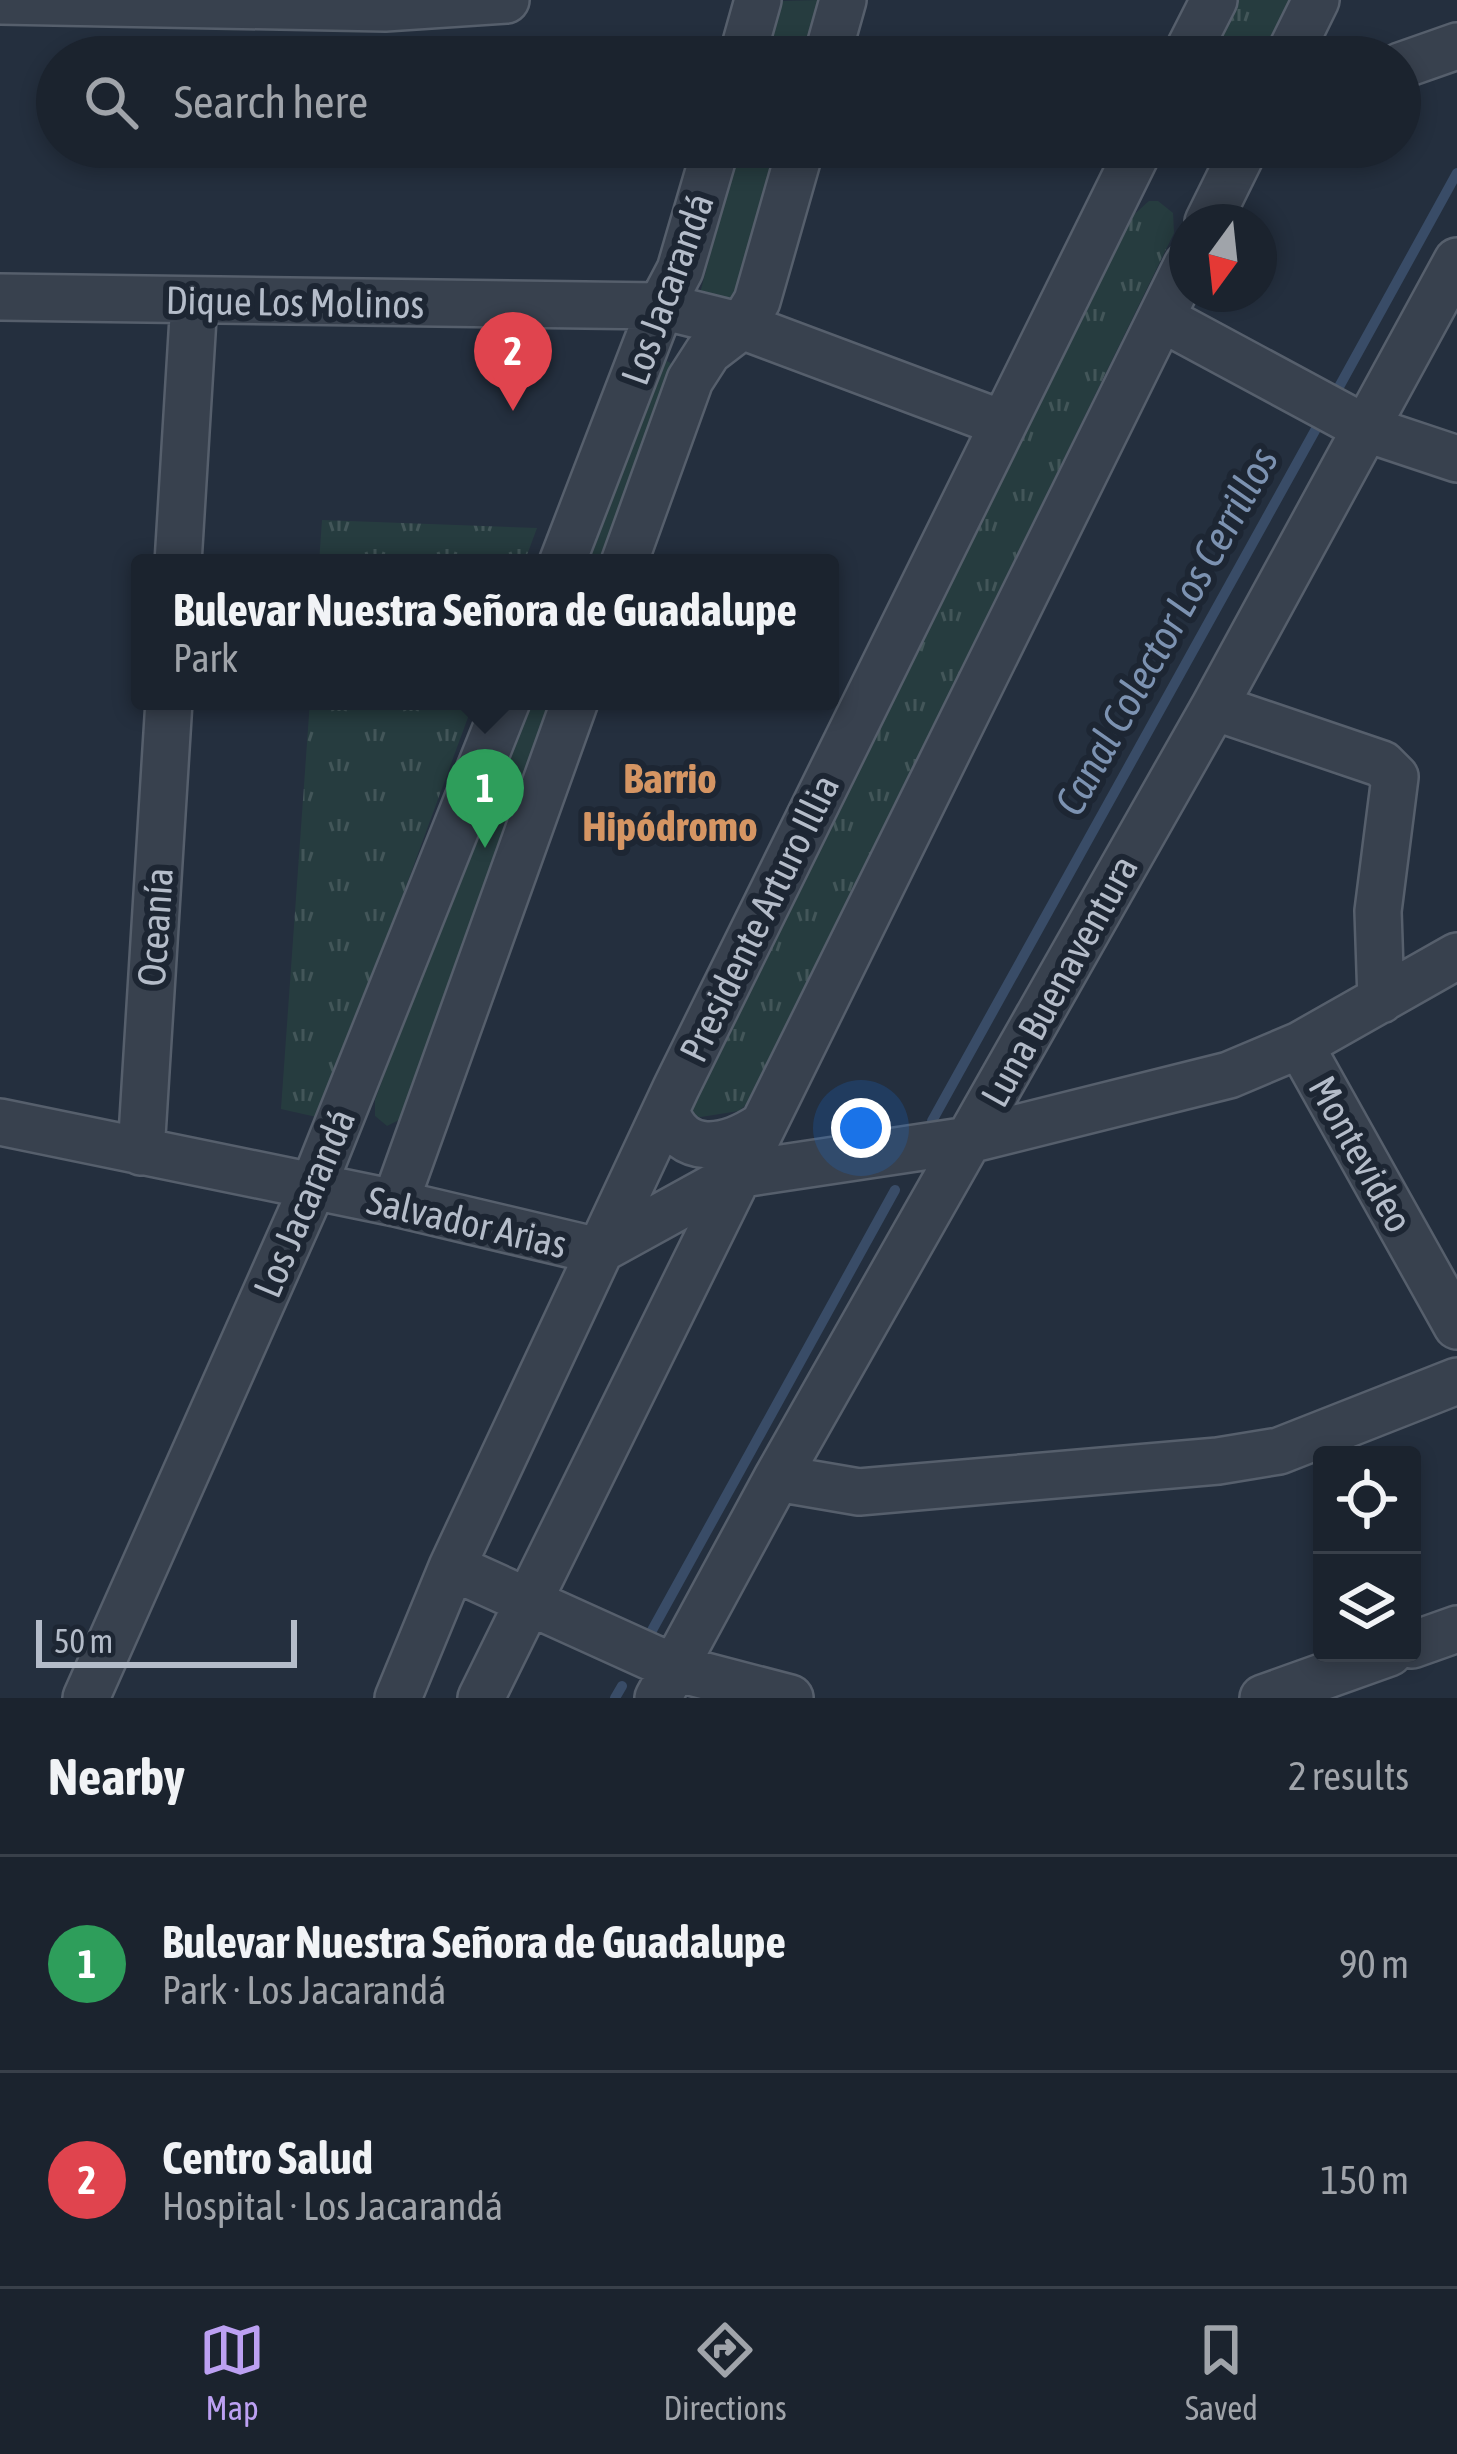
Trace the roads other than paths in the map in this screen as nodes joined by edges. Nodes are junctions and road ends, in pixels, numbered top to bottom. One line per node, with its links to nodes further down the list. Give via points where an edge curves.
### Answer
1 (506, 0): 7 (street)
2 (758, 0): 8 (street)
3 (843, 0): 9 (street)
4 (1214, 0): 10 (street)
5 (1316, 0): 11 (street)
6 (0, 1): 7 (street)
7 (386, 4)
8 (748, 36)
9 (833, 36)
10 (1198, 36)
11 (1298, 36)
12 (1457, 46): 13 (street)
13 (1421, 59)
14 (710, 168): 25 (street, Los Jacarandá)
15 (795, 168): 27 (street, Los Jacarandá, via 757,301)
16 (1130, 168): 19 (street, Presidente Arturo Illia)
17 (1148, 168): 19 (street)
18 (1235, 168): 20 (street)
19 (1114, 199): 28 (street, Presidente Arturo Illia)
20 (1217, 204)
21 (1457, 261): 29 (street, Luna Buenaventura)
22 (0, 297): 23 (street, Dique Los Molinos)
23 (194, 302): 25 (street, Dique Los Molinos); 31 (street)
24 (1169, 302): 26 (street)
25 (661, 306): 27 (street, Dique Los Molinos); 32 (street, Los Jacarandá)
26 (1161, 318): 29 (street); 43 (street)
27 (742, 326): 28 (street, Dique Los Molinos); 33 (street, Los Jacarandá, via 708,352 690,380)
28 (1001, 423): 41 (street, Presidente Arturo Illia)
29 (1360, 425): 30 (street); 34 (street, Luna Buenaventura)
30 (1457, 459)
31 (179, 554)
32 (565, 554)
33 (627, 554)
34 (1214, 706): 39 (street, via 1382,764 1395,777 1378,911); 44 (street, Luna Buenaventura)
35 (168, 710): 45 (street, Oceanía)
36 (503, 710): 47 (street, Los Jacarandá)
37 (571, 710): 48 (street, Los Jacarandá)
38 (1457, 956): 39 (street, Salvador Arias)
39 (1381, 1000): 40 (street, Salvador Arias)
40 (1300, 1045): 44 (street, Salvador Arias, via 1229,1076); 50 (street, Montevideo)
41 (666, 1111): 43 (street, via 679,1135 700,1145 725,1146); 49 (street, Presidente Arturo Illia)
42 (0, 1122): 45 (street, Salvador Arias)
43 (760, 1127): 46 (street)
44 (969, 1140): 46 (street, Salvador Arias); 52 (street, Luna Buenaventura)
45 (141, 1152): 47 (street, Salvador Arias)
46 (736, 1175): 49 (street, Salvador Arias); 54 (street)
47 (312, 1189): 48 (street, Salvador Arias); 59 (street, Los Jacarandá)
48 (394, 1203): 49 (street, Salvador Arias)
49 (598, 1252): 53 (street, Presidente Arturo Illia)
50 (1457, 1326)
51 (1457, 1381): 52 (street, via 1279,1450 1218,1461 859,1492)
52 (776, 1478): 58 (street, Luna Buenaventura)
53 (452, 1567): 54 (street); 60 (street, Presidente Arturo Illia)
54 (526, 1602): 58 (street); 61 (street)
55 (1457, 1629): 56 (street)
56 (1421, 1642)
57 (1364, 1662): 63 (street)
58 (666, 1683): 62 (street)
59 (86, 1698)
60 (398, 1698)
61 (481, 1698)
62 (790, 1698)
63 (1263, 1698)

